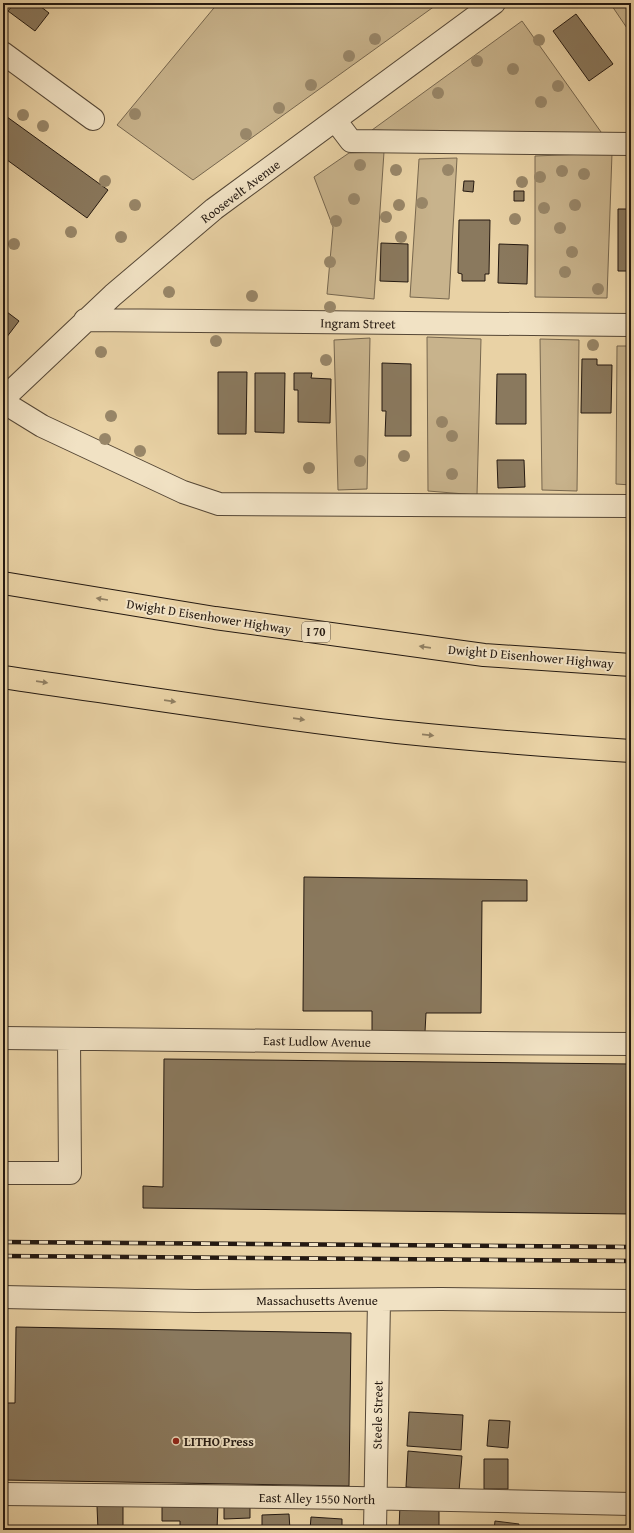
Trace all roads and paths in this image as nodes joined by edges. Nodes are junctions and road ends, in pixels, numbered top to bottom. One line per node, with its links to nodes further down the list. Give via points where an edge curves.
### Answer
1 (494, 3): 4 (street, Roosevelt Avenue)
2 (3, 53): 3 (street)
3 (93, 120)
4 (335, 120): 5 (street, via 351,141); 6 (street, Roosevelt Avenue, via 214,209)
5 (631, 144)
6 (85, 320): 7 (street, Ingram Street); 8 (street, Roosevelt Avenue)
7 (631, 325)
8 (3, 401): 9 (street, via 42,426 183,492 219,504)
9 (631, 506)
10 (3, 583): 11 (highway, Dwight D Eisenhower Highway / I 70, one-way to 10, via 484,655 215,618)
11 (631, 665)
12 (3, 677): 13 (highway, one-way to 13, via 390,731)
13 (631, 751)
14 (3, 1038): 15 (street, East Ludlow Avenue)
15 (69, 1039): 16 (street, East Ludlow Avenue); 17 (street, via 70,1173)
16 (631, 1044)
17 (3, 1173)
18 (3, 1297): 19 (street, Massachusetts Avenue, via 195,1301)
19 (379, 1300): 20 (street, Massachusetts Avenue); 22 (street, Steele Street)
20 (631, 1301)
21 (3, 1494): 22 (street, East Alley 1550 North)
22 (375, 1499): 23 (street, East Alley 1550 North); 24 (street, Steele Street)
23 (631, 1504)
24 (375, 1530)

